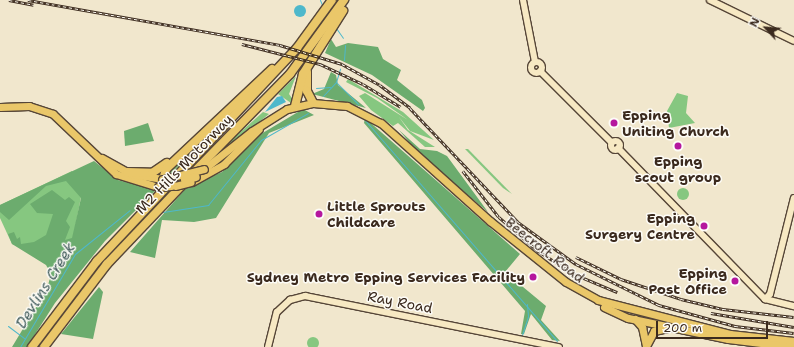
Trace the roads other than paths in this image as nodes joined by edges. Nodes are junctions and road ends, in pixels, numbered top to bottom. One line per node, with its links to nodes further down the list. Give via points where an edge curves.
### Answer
1 (344, 0): 6 (highway, M2 Hills Motorway)
2 (350, 0): 6 (highway)
3 (523, 0): 22 (street, via 535,62 531,70 540,71 612,142 618,141 618,148)
4 (710, 0): 8 (street)
5 (330, 2): 9 (highway, M2 Hills Motorway)
6 (336, 18): 7 (highway, M2 Hills Motorway)
7 (326, 33): 10 (highway); 31 (highway, M2 Hills Motorway, via 264,102 107,264)
8 (794, 41)
9 (297, 48): 15 (highway, via 284,56); 30 (highway, M2 Hills Motorway, via 113,242)
10 (312, 58): 11 (highway, via 306,80); 12 (highway, via 303,74)
11 (313, 103): 12 (main road, Beecroft Road); 21 (main road, Beecroft Road, via 346,106 376,120)
12 (295, 106): 14 (main road, Beecroft Road)
13 (0, 107): 16 (main road, Beecroft Road, via 29,106 53,114)
14 (262, 125): 18 (main road, Beecroft Road, via 224,164); 19 (main road, Beecroft Road, bridge, via 204,169)
15 (200, 136): 17 (highway, via 156,172); 19 (highway, via 166,169)
16 (99, 155): 17 (main road, Beecroft Road); 19 (main road, Beecroft Road, via 116,174)
17 (127, 172): 19 (main road, Beecroft Road)
18 (197, 179): 19 (highway, bridge, via 172,183)
19 (162, 181)
20 (794, 198): 22 (street, via 770,294)
21 (490, 221): 24 (main road, Beecroft Road, via 564,285); 25 (main road, Beecroft Road, via 575,287 608,305)
22 (765, 298): 23 (street)
23 (794, 306)
24 (632, 318): 25 (main road, Beecroft Road); 28 (main road, via 642,327)
25 (652, 319): 26 (main road, Beecroft Road); 27 (main road, Beecroft Road, via 730,334); 28 (main road)
26 (684, 328): 28 (main road, via 657,329); 29 (main road, Beecroft Road, via 743,342)
27 (794, 341)
28 (646, 346)
29 (794, 346)
30 (32, 347)
31 (44, 347)
32 (268, 347): 33 (street, Ray Road, via 277,312 290,300 305,296)
33 (559, 347)

